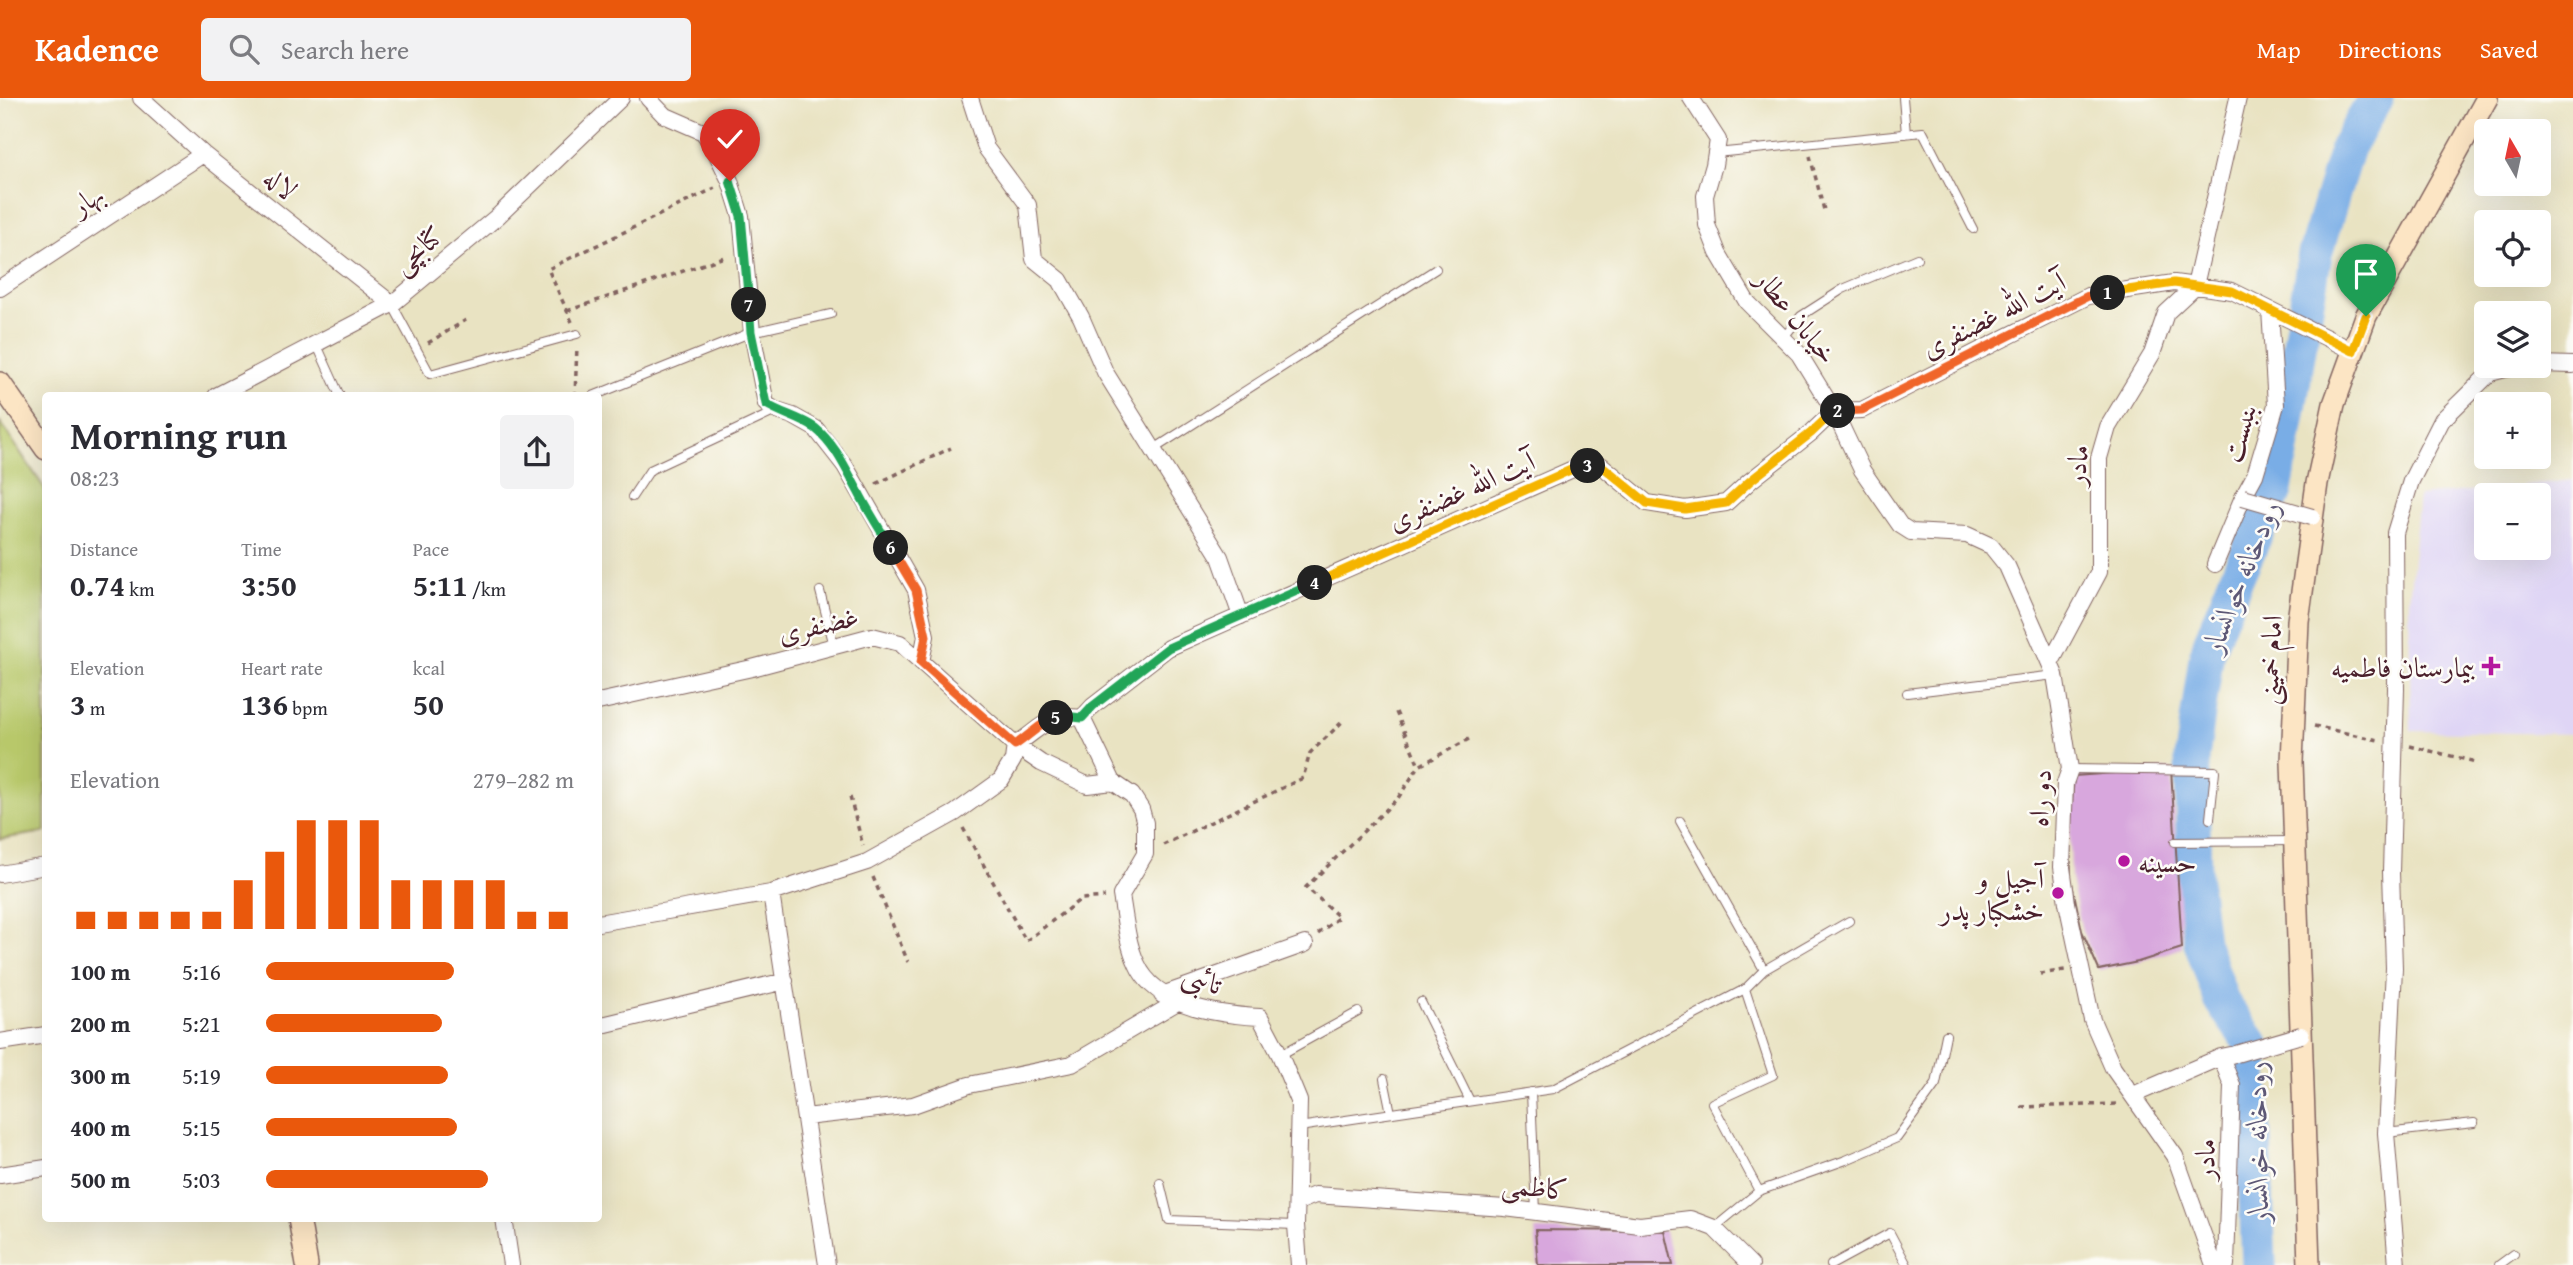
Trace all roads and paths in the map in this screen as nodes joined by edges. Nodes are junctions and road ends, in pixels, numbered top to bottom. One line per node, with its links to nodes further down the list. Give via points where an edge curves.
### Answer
1 (141, 98): 12 (street, لاله)
2 (621, 98): 21 (street, کتابچی, via 498,216)
3 (648, 98): 13 (street, via 664,115 703,132)
4 (970, 98): 44 (street, via 986,148 1028,205 1034,258 1060,281 1105,372)
5 (1691, 98): 11 (street, via 1718,140)
6 (1903, 98): 9 (lane)
7 (2238, 98): 19 (street)
8 (2487, 98): 31 (main road, امام خمینی, via 2366,316)
9 (1906, 134): 10 (lane); 15 (lane, via 1923,132)
10 (1807, 144): 11 (lane); 14 (path)
11 (1716, 153): 28 (street, خیابان عطار, via 1704,197 1707,225 1747,303)
12 (203, 154): 20 (street, بهار); 21 (street, لاله)
13 (730, 181): 16 (street, via 741,216); 23 (path, via 548,269)
14 (1824, 210)
15 (1973, 229)
16 (744, 250): 23 (path); 26 (street)
17 (1917, 258): 28 (lane, via 1843,289 1801,316)
18 (1436, 270): 44 (lane)
19 (2195, 286): 22 (street, آیت الله غضنفری, via 2232,291); 41 (street, آیت الله غضنفری, via 2174,283 2088,296 1862,410); 54 (street, مادر, via 2166,313 2152,354 2108,427 2099,458 2099,572)
20 (0, 288)
21 (392, 304): 29 (street, کتابچی); 30 (lane)
22 (2270, 310): 31 (street, آیت الله غضنفری); 47 (street, بنبست, via 2276,405 2255,475)
23 (567, 311): 27 (path)
24 (831, 314): 26 (lane)
25 (466, 320): 30 (path)
26 (751, 332): 39 (lane); 40 (street, via 766,404)
27 (577, 334): 30 (lane, via 430,374); 38 (path)
28 (1783, 338): 41 (street, خیابان عطار, via 1799,354)
29 (316, 343): 36 (street, کتابچی); 37 (lane)
30 (417, 350)
31 (2353, 351): 48 (main road, امام خمینی, via 2334,404)
32 (2551, 364): 33 (street)
33 (2573, 365)
34 (2485, 378): 106 (street, via 2442,420 2410,481 2395,533 2394,968)
35 (0, 383): 42 (main road)
36 (228, 392)
37 (338, 392)
38 (575, 392)
39 (602, 392)
40 (777, 411): 45 (street, via 816,429 845,466); 46 (lane, via 650,470)
41 (1834, 411): 51 (street, آیت الله غضنفری, via 1726,503 1685,509 1647,503 1601,465 1575,468); 54 (street, دو راه, via 1862,470 1899,525 1911,533 1967,535 1991,546 2007,566)
42 (42, 443)
43 (951, 448): 45 (path)
44 (1154, 449): 51 (street, via 1220,557)
45 (858, 492): 53 (street, via 916,590 926,636)
46 (632, 497)
47 (2243, 497): 48 (street, bridge); 49 (street, بنبست)
48 (2312, 517): 69 (main road, امام خمینی, via 2297,634 2292,762)
49 (2215, 564)
50 (820, 591): 52 (lane)
51 (1241, 615): 57 (street, آیت الله غضنفری, via 1168,648)
52 (834, 646): 53 (street, غضنفری, via 872,636 900,643); 56 (street, غضنفری)
53 (921, 662): 61 (street, غضنفری)
54 (2052, 669): 55 (lane); 63 (street, دو راه)
55 (1907, 693)
56 (602, 701)
57 (1087, 712): 61 (street, via 1046,721); 64 (street)
58 (1396, 712): 62 (path)
59 (1342, 722): 71 (path, via 1310,753 1303,778)
60 (1469, 739): 62 (path)
61 (1015, 745): 64 (street, غضنفری, via 1087,785); 66 (street, via 1013,760 1001,780)
62 (1419, 766): 79 (path, via 1398,798 1306,887 1339,916)
63 (2070, 769): 67 (lane, via 2215,771); 81 (street, دو راه, via 2065,783 2062,867)
64 (1113, 782): 71 (street, via 1132,795 1141,809)
65 (850, 797): 72 (path)
66 (955, 813): 72 (street); 76 (path, via 1026,941 1081,898)
67 (2210, 819)
68 (1680, 821): 82 (lane)
69 (2295, 841): 70 (lane); 91 (main road, امام خمینی)
70 (2175, 842)
71 (1145, 854): 76 (street)
72 (867, 862): 75 (street); 80 (path)
73 (42, 867): 74 (street)
74 (0, 874)
75 (771, 893): 77 (street); 84 (street)
76 (1121, 895): 86 (street, تائبی, via 1137,966)
77 (602, 922)
78 (1849, 922): 82 (lane)
79 (1305, 944): 86 (street)
80 (908, 962)
81 (2081, 968): 83 (path); 99 (street, دو راه, via 2102,1046)
82 (1764, 970): 85 (lane)
83 (2040, 974)
84 (785, 981): 90 (street); 103 (street)
85 (1745, 989): 98 (lane, via 1553,1089); 110 (lane, via 1773,1075 1712,1104)
86 (1162, 995): 87 (street, تائبی)
87 (1179, 1001): 95 (street, تائبی, via 1260,1017); 103 (street, via 1072,1063 969,1085 913,1105)
88 (1421, 1002): 100 (lane)
89 (1358, 1012): 95 (lane)
90 (602, 1025)
91 (2301, 1034): 96 (street, bridge); 127 (main road, امام خمینی)
92 (1946, 1035): 110 (lane, via 1937,1084 1897,1138)
93 (42, 1036): 94 (street)
94 (0, 1042)
95 (1280, 1055): 105 (street, تائبی, via 1298,1101)
96 (2228, 1056): 99 (street); 126 (street, مادر, via 2232,1085)
97 (1384, 1079): 102 (lane)
98 (1531, 1092): 100 (lane); 112 (lane)
99 (2137, 1100): 101 (path); 125 (street, دو راه, via 2175,1156)
100 (1470, 1101): 102 (lane)
101 (2021, 1107)
102 (1391, 1113): 105 (lane)
103 (805, 1117): 120 (street)
104 (2474, 1123): 106 (lane)
105 (1299, 1127): 111 (street, تائبی)
106 (2385, 1133): 128 (street)
107 (42, 1169): 108 (street)
108 (0, 1175)
109 (1160, 1183): 115 (lane, via 1169,1220)
110 (1759, 1191): 116 (lane)
111 (1298, 1202): 112 (street, کاظمی, via 1315,1195); 115 (street, تائبی)
112 (1535, 1212): 116 (street, کاظمی, via 1640,1225 1690,1219)
113 (300, 1222): 118 (main road)
114 (505, 1222): 119 (street)
115 (1296, 1225): 121 (street, تائبی)
116 (1714, 1228): 122 (street)
117 (2514, 1254): 129 (lane)
118 (307, 1265)
119 (512, 1265)
120 (827, 1265)
121 (1299, 1265)
122 (1751, 1265)
123 (1831, 1265): 124 (lane, via 1890,1233)
124 (1906, 1265)
125 (2214, 1265)
126 (2226, 1265)
127 (2309, 1265)
128 (2397, 1265)
129 (2499, 1265)

